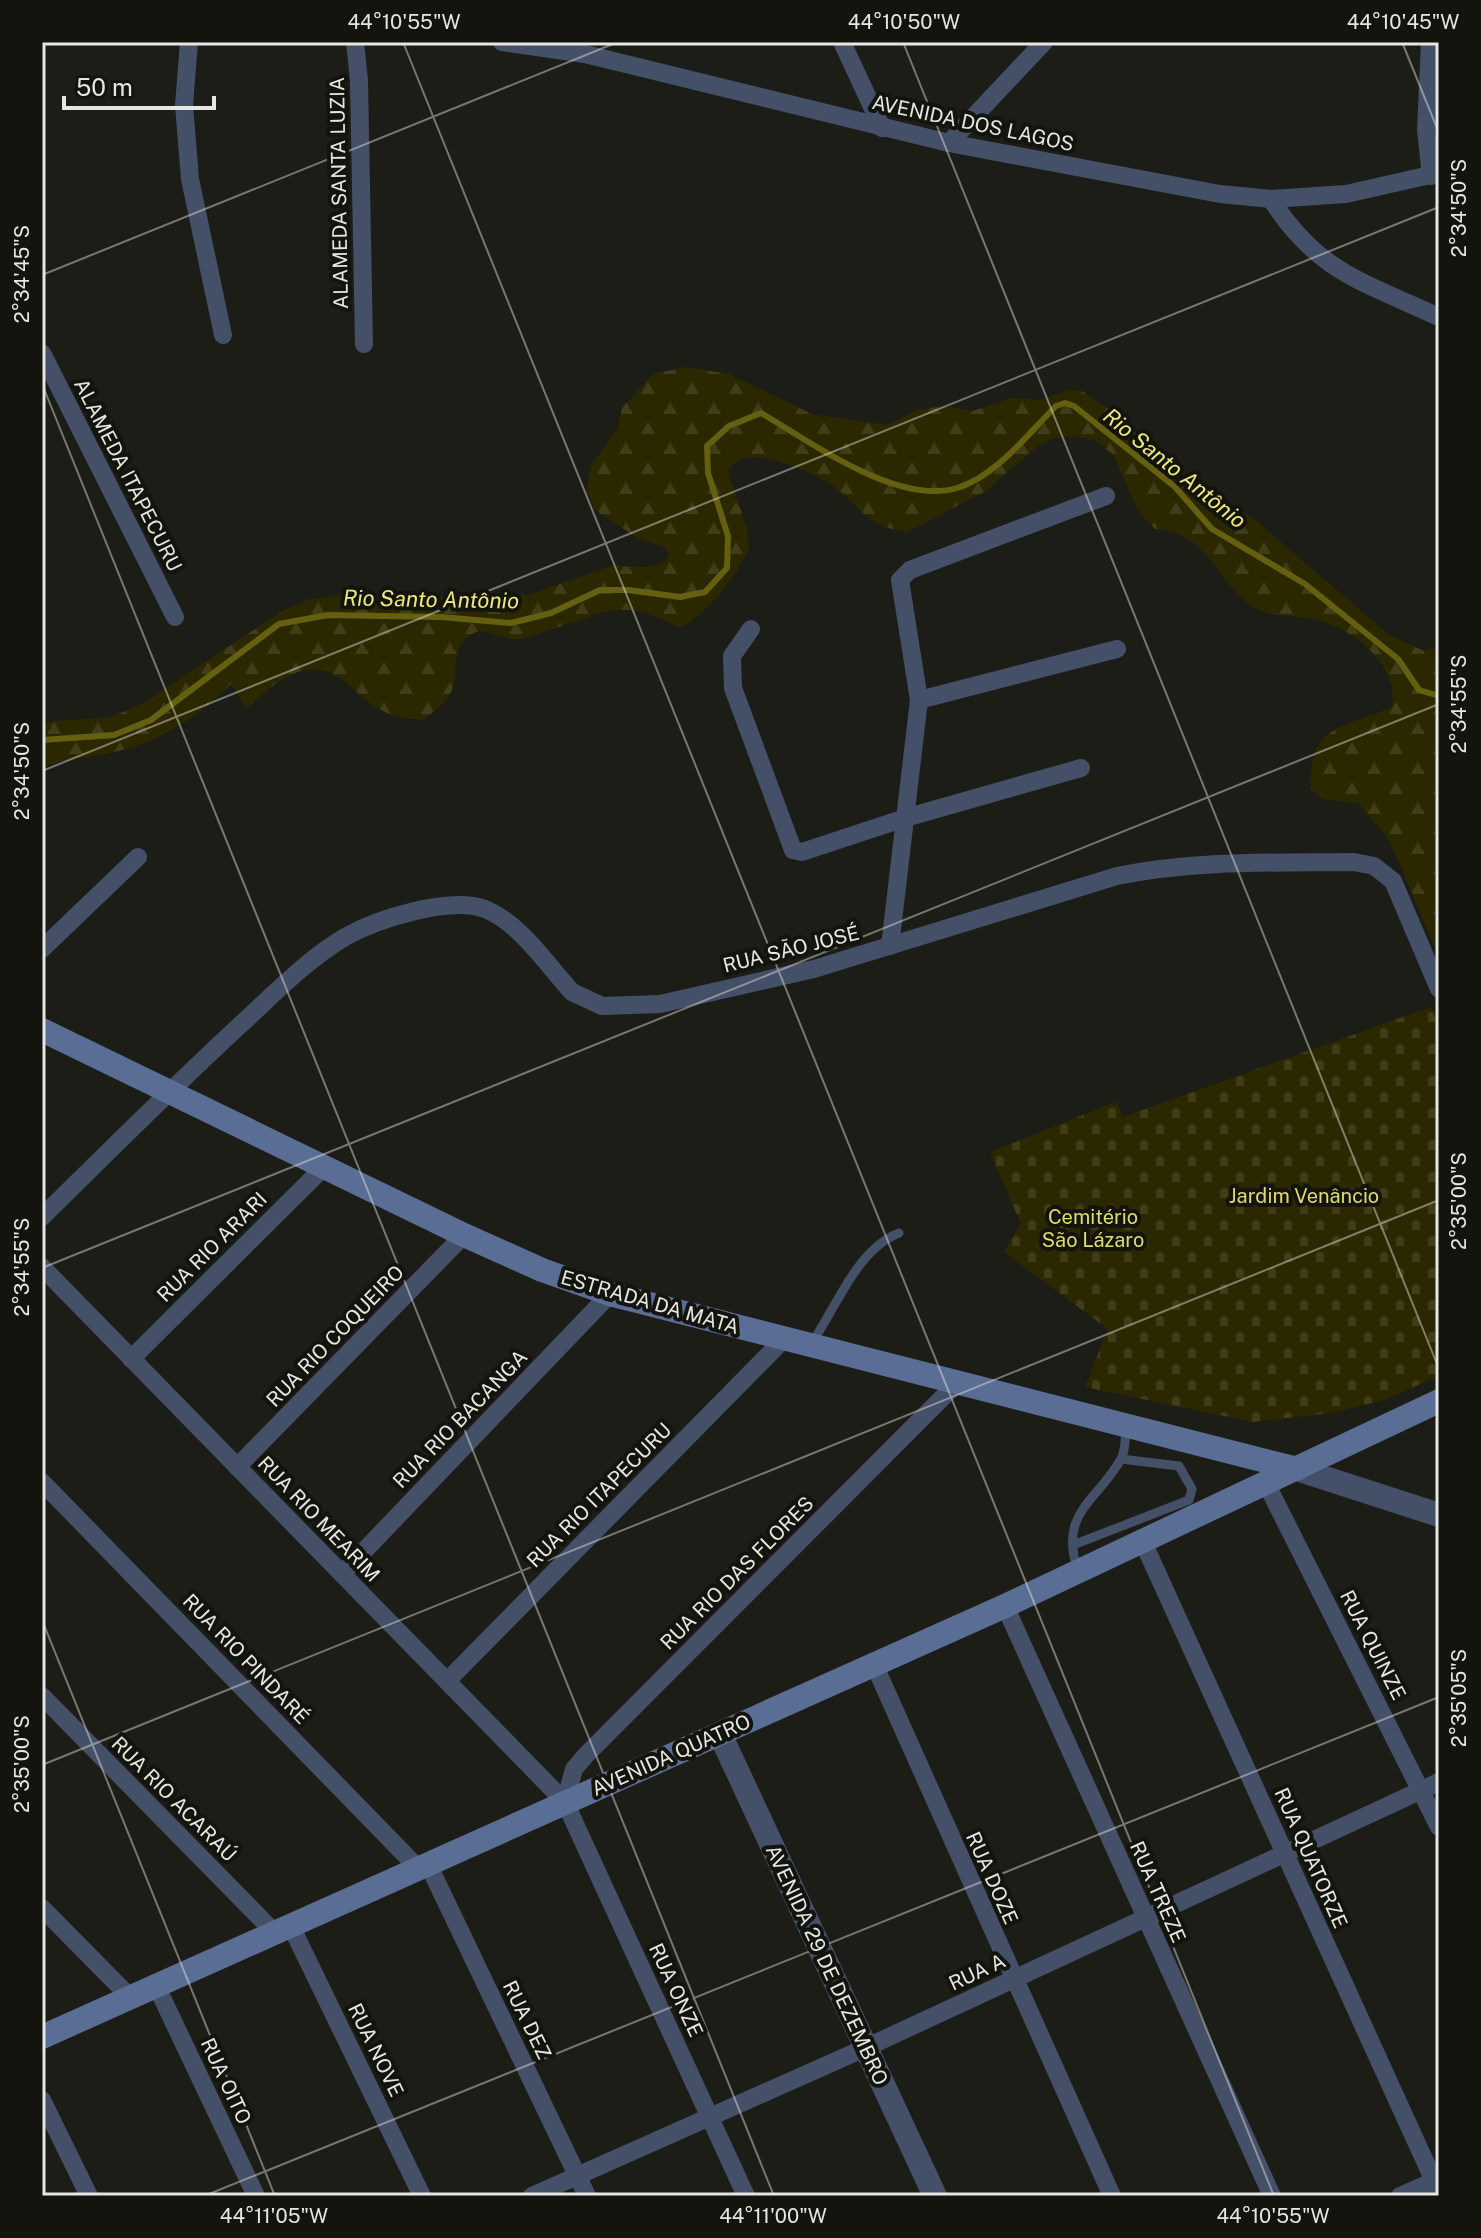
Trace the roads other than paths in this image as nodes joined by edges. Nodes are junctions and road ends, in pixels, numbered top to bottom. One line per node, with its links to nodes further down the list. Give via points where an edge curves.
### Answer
1 (189, 42): 13 (street, via 184,105 190,179)
2 (355, 42): 14 (street, ALAMEDA SANTA LUZIA)
3 (502, 42): 7 (street, AVENIDA DOS LAGOS)
4 (842, 42): 8 (street)
5 (1044, 42): 9 (street)
6 (1430, 42): 10 (street, via 1426,130)
7 (583, 48): 8 (street, AVENIDA DOS LAGOS)
8 (882, 128): 9 (street, AVENIDA DOS LAGOS)
9 (949, 143): 11 (street, AVENIDA DOS LAGOS)
10 (1435, 174): 11 (street, AVENIDA DOS LAGOS, via 1346,194)
11 (1271, 199): 12 (street, via 1290,230 1324,261)
12 (1439, 317)
13 (223, 335)
14 (364, 344)
15 (42, 353): 17 (street, ALAMEDA ITAPECURU)
16 (1106, 496): 20 (street, via 903,575 899,585)
17 (175, 617)
18 (751, 629): 22 (street, via 732,656 733,688 793,850 802,852)
19 (1117, 649): 20 (street)
20 (919, 700): 22 (street)
21 (1081, 768): 22 (street)
22 (905, 818): 24 (street)
23 (138, 857): 25 (street)
24 (890, 946): 26 (street, RUA SÃO JOSÉ, via 1154,868 1354,862 1374,866 1393,881); 28 (street, RUA SÃO JOSÉ, via 660,1004 602,1006 572,992 501,918 483,908 448,906 411,913 369,925 310,961)
25 (42, 949)
26 (1439, 989)
27 (42, 1030): 28 (main road, ESTRADA DA MATA)
28 (168, 1092): 29 (main road, ESTRADA DA MATA); 30 (street, RUA SÃO JOSÉ)
29 (324, 1167): 32 (main road, ESTRADA DA MATA); 37 (street, RUA RIO ARARI)
30 (42, 1217)
31 (899, 1233): 36 (lane, via 880,1240 864,1260)
32 (464, 1235): 34 (main road, ESTRADA DA MATA); 42 (street, RUA RIO COQUEIRO)
33 (42, 1267): 37 (street, RUA RIO MEARIM)
34 (610, 1294): 35 (main road, ESTRADA DA MATA); 50 (street, RUA RIO BACANGA)
35 (783, 1340): 36 (main road, ESTRADA DA MATA); 53 (street, RUA RIO ITAPECURU)
36 (809, 1347): 38 (main road, ESTRADA DA MATA)
37 (131, 1359): 42 (street, RUA RIO MEARIM)
38 (956, 1384): 40 (main road, ESTRADA DA MATA); 57 (street, RUA RIO DAS FLORES, via 586,1755 574,1769)
39 (1439, 1401): 43 (main road, AVENIDA QUATRO)
40 (1126, 1427): 41 (lane); 43 (main road, ESTRADA DA MATA)
41 (1121, 1459): 48 (lane, via 1078,1513); 48 (lane, via 1179,1466 1192,1489 1189,1500)
42 (237, 1467): 50 (street, RUA RIO MEARIM)
43 (1297, 1469): 45 (main road, AVENIDA QUATRO); 46 (street)
44 (42, 1482): 60 (street, RUA RIO PINDARÉ)
45 (1266, 1483): 47 (main road, AVENIDA QUATRO); 56 (street, RUA QUINZE)
46 (1439, 1515)
47 (1143, 1542): 49 (main road, AVENIDA QUATRO); 59 (street, RUA QUATORZE)
48 (1073, 1545): 49 (lane)
49 (1078, 1572): 51 (main road, AVENIDA QUATRO)
50 (342, 1574): 53 (street, RUA RIO MEARIM)
51 (1005, 1606): 52 (main road, AVENIDA QUATRO); 62 (street, RUA TREZE)
52 (874, 1664): 55 (main road, AVENIDA QUATRO); 64 (street, RUA DOZE)
53 (447, 1681): 57 (street, RUA RIO MEARIM)
54 (42, 1696): 63 (street, RUA RIO ACARAÚ)
55 (720, 1734): 57 (main road, AVENIDA QUATRO); 68 (street, AVENIDA 29 DE DEZEMBRO)
56 (1430, 1786): 58 (street, RUA QUINZE); 59 (street, RUA A)
57 (565, 1802): 60 (main road, AVENIDA QUATRO); 70 (street, RUA ONZE)
58 (1439, 1827)
59 (1284, 1851): 62 (street, RUA A); 72 (street, RUA QUATORZE)
60 (423, 1866): 63 (main road, AVENIDA QUATRO); 71 (street, RUA DEZ)
61 (42, 1908): 66 (street)
62 (1145, 1915): 64 (street, RUA A); 81 (street, RUA TREZE)
63 (282, 1928): 65 (main road, AVENIDA QUATRO); 75 (street, RUA NOVE)
64 (1013, 1980): 68 (street, RUA A); 80 (street, RUA DOZE)
65 (156, 1985): 66 (main road, AVENIDA QUATRO); 74 (street, RUA OITO)
66 (130, 1997): 67 (main road, AVENIDA QUATRO)
67 (42, 2037)
68 (865, 2048): 70 (street, RUA A); 79 (street, AVENIDA 29 DE DEZEMBRO)
69 (42, 2100): 73 (street)
70 (709, 2116): 71 (street, RUA A); 78 (street, RUA ONZE)
71 (577, 2176): 76 (street, RUA A); 77 (street, RUA DEZ)
72 (1437, 2184): 82 (street)
73 (89, 2196)
74 (256, 2196)
75 (422, 2196)
76 (532, 2196)
77 (587, 2196)
78 (746, 2196)
79 (935, 2196)
80 (1112, 2196)
81 (1272, 2196)
82 (1400, 2196)

